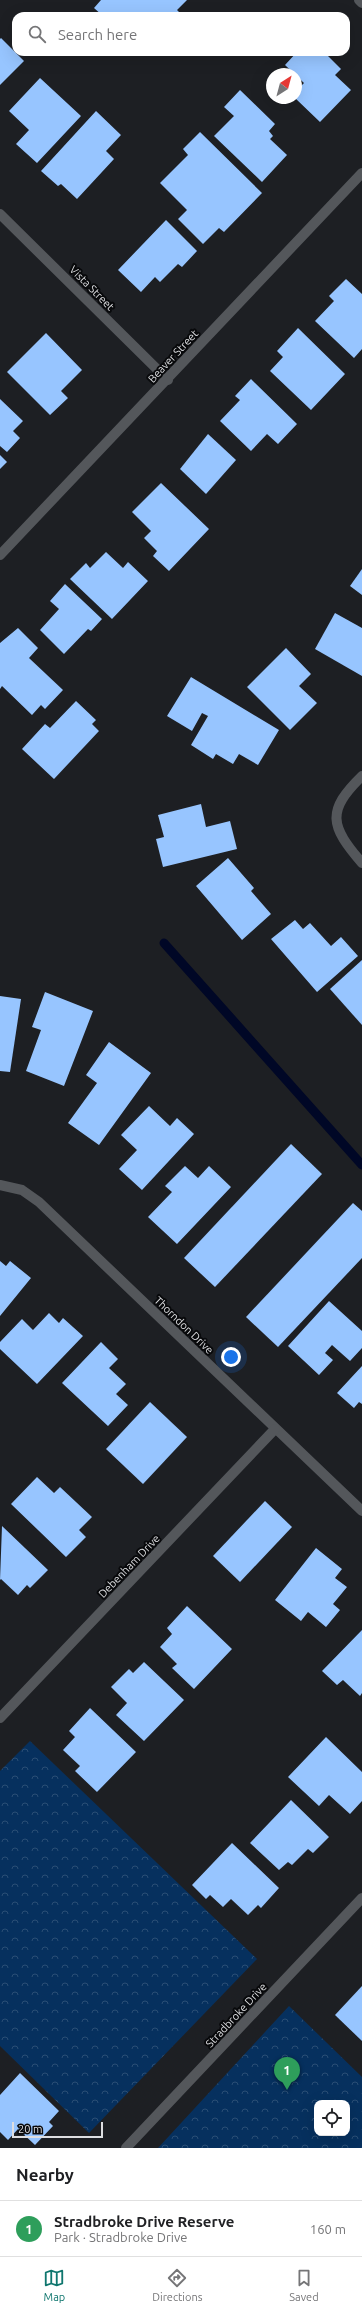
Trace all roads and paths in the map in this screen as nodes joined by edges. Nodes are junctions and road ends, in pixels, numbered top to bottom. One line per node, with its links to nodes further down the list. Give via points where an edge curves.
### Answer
1 (359, 0): 2 (street)
2 (362, 3)
3 (362, 173): 5 (street, Beaver Street)
4 (0, 214): 5 (street, Vista Street)
5 (168, 380): 6 (street, Beaver Street)
6 (0, 555)
7 (362, 776): 8 (street, via 340,800 336,822 346,843)
8 (362, 863)
9 (0, 1185): 10 (street, Thorndon Drive, via 22,1190 39,1202)
10 (275, 1430): 11 (street, Thorndon Drive); 12 (street, Debenham Drive)
11 (362, 1511)
12 (0, 1718)
13 (362, 1898): 14 (street, Stradbroke Drive)
14 (126, 2148)

